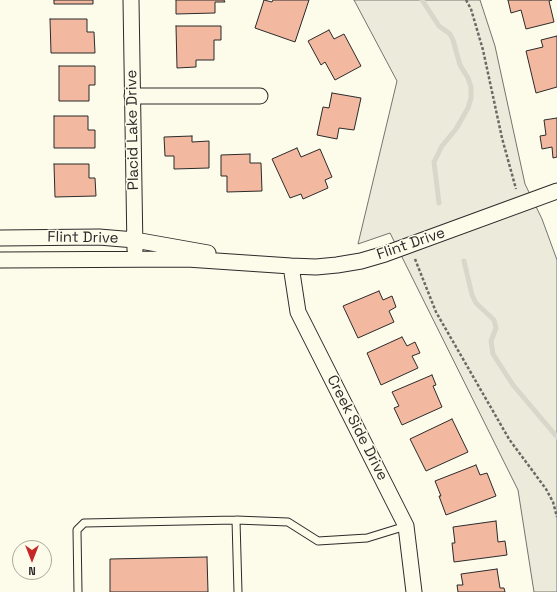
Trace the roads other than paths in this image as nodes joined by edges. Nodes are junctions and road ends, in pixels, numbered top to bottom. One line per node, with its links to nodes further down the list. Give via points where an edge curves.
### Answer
1 (131, 0): 2 (street, Placid Lake Drive)
2 (132, 96): 3 (street); 6 (street, Placid Lake Drive)
3 (260, 96)
4 (557, 191): 10 (street, Flint Drive, via 361,261 316,267)
5 (0, 238): 6 (street, Flint Drive, via 100,237)
6 (135, 240): 7 (street, Placid Lake Drive); 9 (street, Flint Drive)
7 (135, 259): 8 (street, Flint Drive); 9 (street, Flint Drive, via 187,259)
8 (0, 260)
9 (260, 264): 10 (street, Flint Drive)
10 (291, 266): 12 (street, Creek Side Drive, via 298,312)
11 (236, 520): 12 (lane, via 288,522 318,541 367,538); 13 (lane, via 84,523 77,530); 14 (lane)
12 (406, 526): 15 (street, Creek Side Drive)
13 (78, 592)
14 (238, 592)
15 (414, 592)

